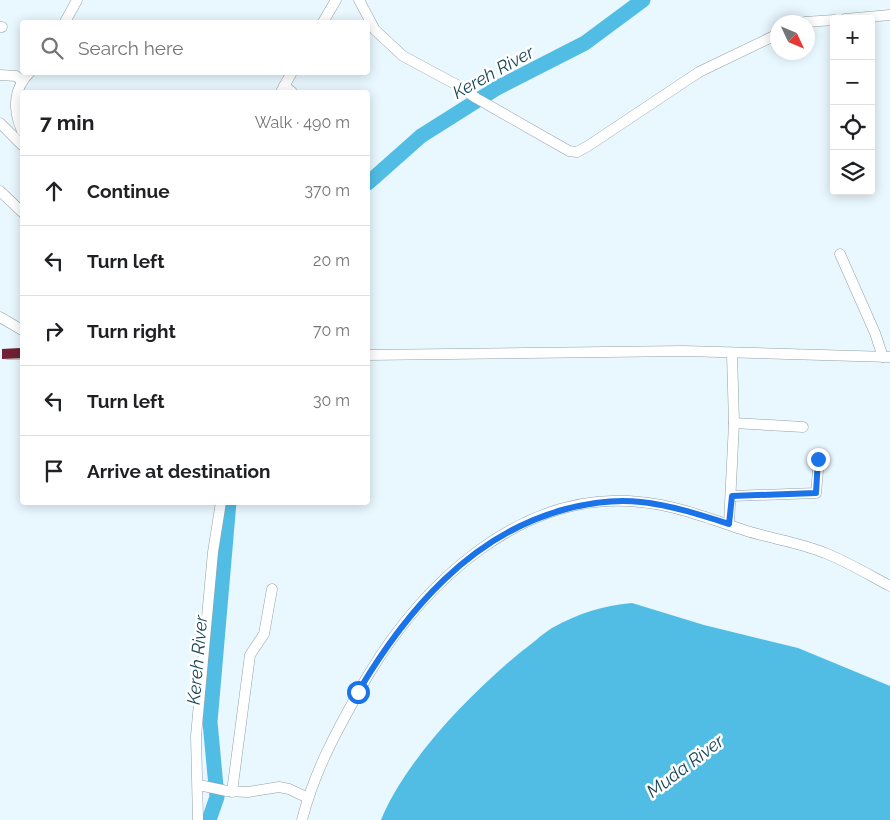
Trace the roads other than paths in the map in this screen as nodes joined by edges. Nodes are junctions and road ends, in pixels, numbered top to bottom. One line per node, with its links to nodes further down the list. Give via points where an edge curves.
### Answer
1 (336, 0): 7 (street)
2 (359, 0): 8 (street)
3 (75, 1): 6 (street)
4 (890, 15): 5 (street)
5 (875, 16)
6 (66, 20)
7 (324, 20)
8 (369, 20)
9 (830, 20): 11 (street)
10 (370, 21): 12 (street, via 393,49 415,64 457,85 564,149 577,152 699,72)
11 (815, 21)
12 (770, 38)
13 (0, 75): 16 (street, via 16,76)
14 (27, 75): 16 (street)
15 (291, 75): 17 (street)
16 (22, 81): 19 (street, via 15,110)
17 (285, 90)
18 (0, 123): 20 (street)
19 (20, 125)
20 (20, 143)
21 (0, 191): 22 (street)
22 (20, 210)
23 (840, 254): 28 (street)
24 (0, 317): 25 (street)
25 (20, 329)
26 (732, 354): 27 (street); 28 (street); 29 (street)
27 (370, 355)
28 (886, 357)
29 (734, 424): 30 (street); 32 (street)
30 (803, 426)
31 (818, 459): 32 (street, via 816,493)
32 (732, 496): 34 (street)
33 (221, 505): 37 (street, via 213,552 196,736)
34 (729, 524): 35 (street, via 826,553); 39 (street, via 642,502 624,501 578,506 544,515 491,541 427,597 393,637 327,749)
35 (890, 586)
36 (272, 589): 38 (street, via 264,634 250,655)
37 (208, 787): 38 (street); 40 (street)
38 (232, 792): 39 (street, via 276,787 290,789)
39 (308, 798): 41 (street)
40 (198, 820)
41 (302, 820)

